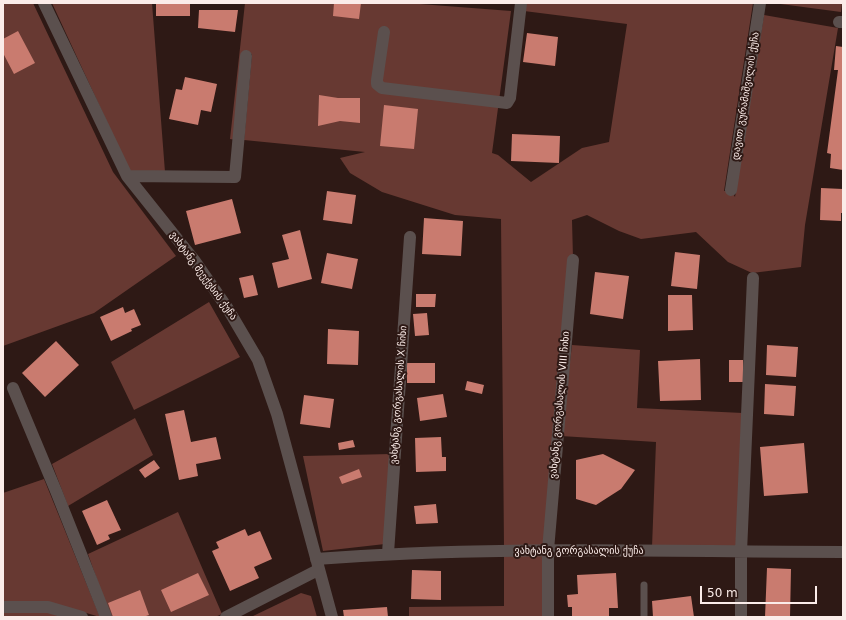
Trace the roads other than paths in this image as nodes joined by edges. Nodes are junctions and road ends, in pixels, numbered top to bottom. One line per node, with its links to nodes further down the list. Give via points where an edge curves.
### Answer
1 (44, 3): 6 (street, ვახტანგ მეექვსის ქუჩა)
2 (521, 3): 4 (street, via 510,98 507,103 382,88 377,80)
3 (760, 3): 7 (street, დავით გურამიშვილის ქუჩა)
4 (384, 32)
5 (246, 56): 6 (street, via 235,177)
6 (127, 176): 16 (street, ვახტანგ მეექვსის ქუჩა, via 199,266 258,360 277,414)
7 (732, 190)
8 (410, 236): 15 (street, ვახტანგ გორგასალის X ჩიხი)
9 (573, 260): 12 (street, ვახტანგ გორგასალის VIII ჩიხი)
10 (753, 278): 13 (street)
11 (12, 388): 20 (street)
12 (548, 550): 13 (street, ვახტანგ გორგასალის ქუჩა); 15 (street, ვახტანგ გორგასალის ქუჩა); 23 (street, ვახტანგ გორგასალის VIII ჩიხი)
13 (741, 552): 14 (street, ვახტანგ გორგასალის ქუჩა); 25 (street)
14 (843, 552)
15 (388, 553): 16 (street, ვახტანგ გორგასალის ქუჩა)
16 (317, 564): 21 (street, ვახტანგ გორგასალის ქუჩა); 22 (street, ვახტანგ მეექვსის ქუჩა)
17 (644, 585): 24 (lane)
18 (3, 607): 19 (street, via 48,607)
19 (82, 617)
20 (106, 617)
21 (226, 617)
22 (332, 617)
23 (548, 617)
24 (644, 617)
25 (741, 617)

